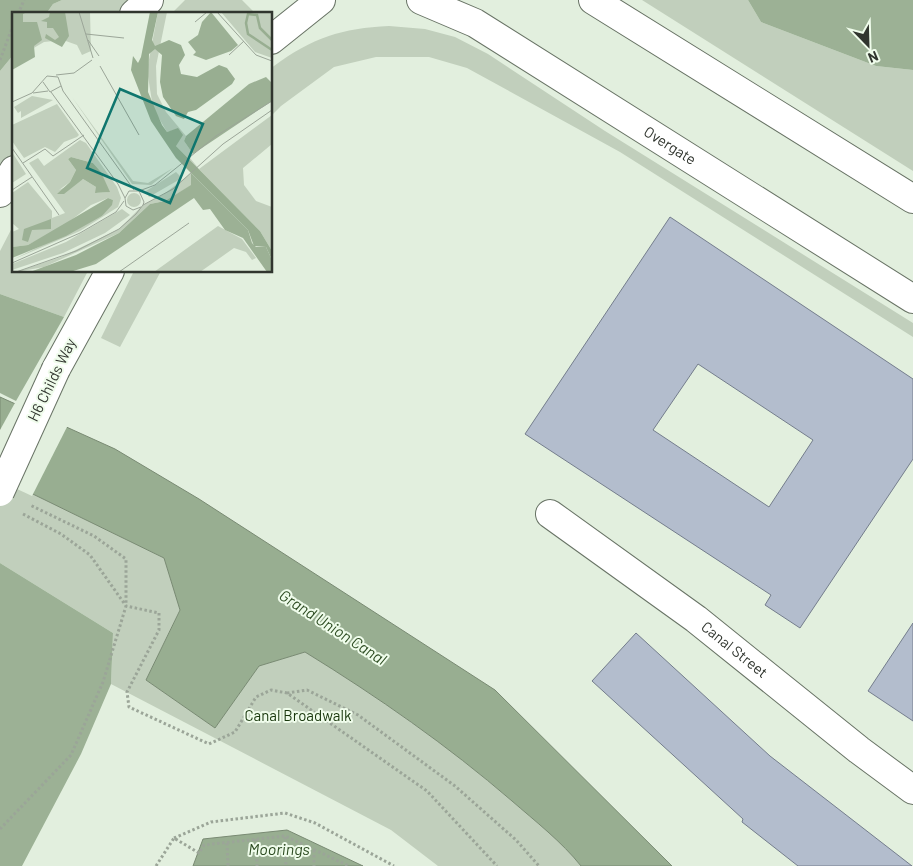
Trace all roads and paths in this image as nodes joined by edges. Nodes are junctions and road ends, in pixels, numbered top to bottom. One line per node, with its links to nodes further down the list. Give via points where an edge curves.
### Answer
1 (24, 0): 6 (path)
2 (149, 0): 7 (street)
3 (321, 0): 9 (street)
4 (421, 0): 15 (street, Overgate, via 475,24)
5 (592, 0): 13 (street)
6 (19, 12)
7 (136, 12)
8 (12, 28): 10 (path)
9 (272, 39)
10 (0, 60)
11 (12, 173): 12 (street)
12 (0, 193)
13 (913, 199)
14 (109, 272): 16 (street, H6 Childs Way, bridge, via 56,369)
15 (913, 299)
16 (9, 502): 19 (path, via 90,555)
17 (26, 503): 19 (path, via 94,536 126,559)
18 (550, 514): 21 (street, Canal Street, via 696,619)
19 (126, 606): 20 (path, via 159,613 159,630 127,692 129,707 208,744 235,732 256,696 271,690); 22 (path, via 103,682 71,755)
20 (287, 693): 36 (path, via 427,790); 37 (path, via 307,690 358,715 455,786 516,840)
21 (913, 790)
22 (0, 829)
23 (285, 836): 25 (path); 27 (path); 32 (path)
24 (174, 838): 26 (path, via 199,853 204,845); 29 (path); 35 (path, via 211,822 285,813 315,823)
25 (256, 839): 26 (path); 31 (path)
26 (227, 843): 30 (path)
27 (314, 850): 28 (path); 33 (path)
28 (343, 865): 34 (path)
29 (156, 866)
30 (228, 866)
31 (257, 866)
32 (286, 866)
33 (314, 866)
34 (349, 866)
35 (394, 866)
36 (497, 866)
37 (539, 866)

